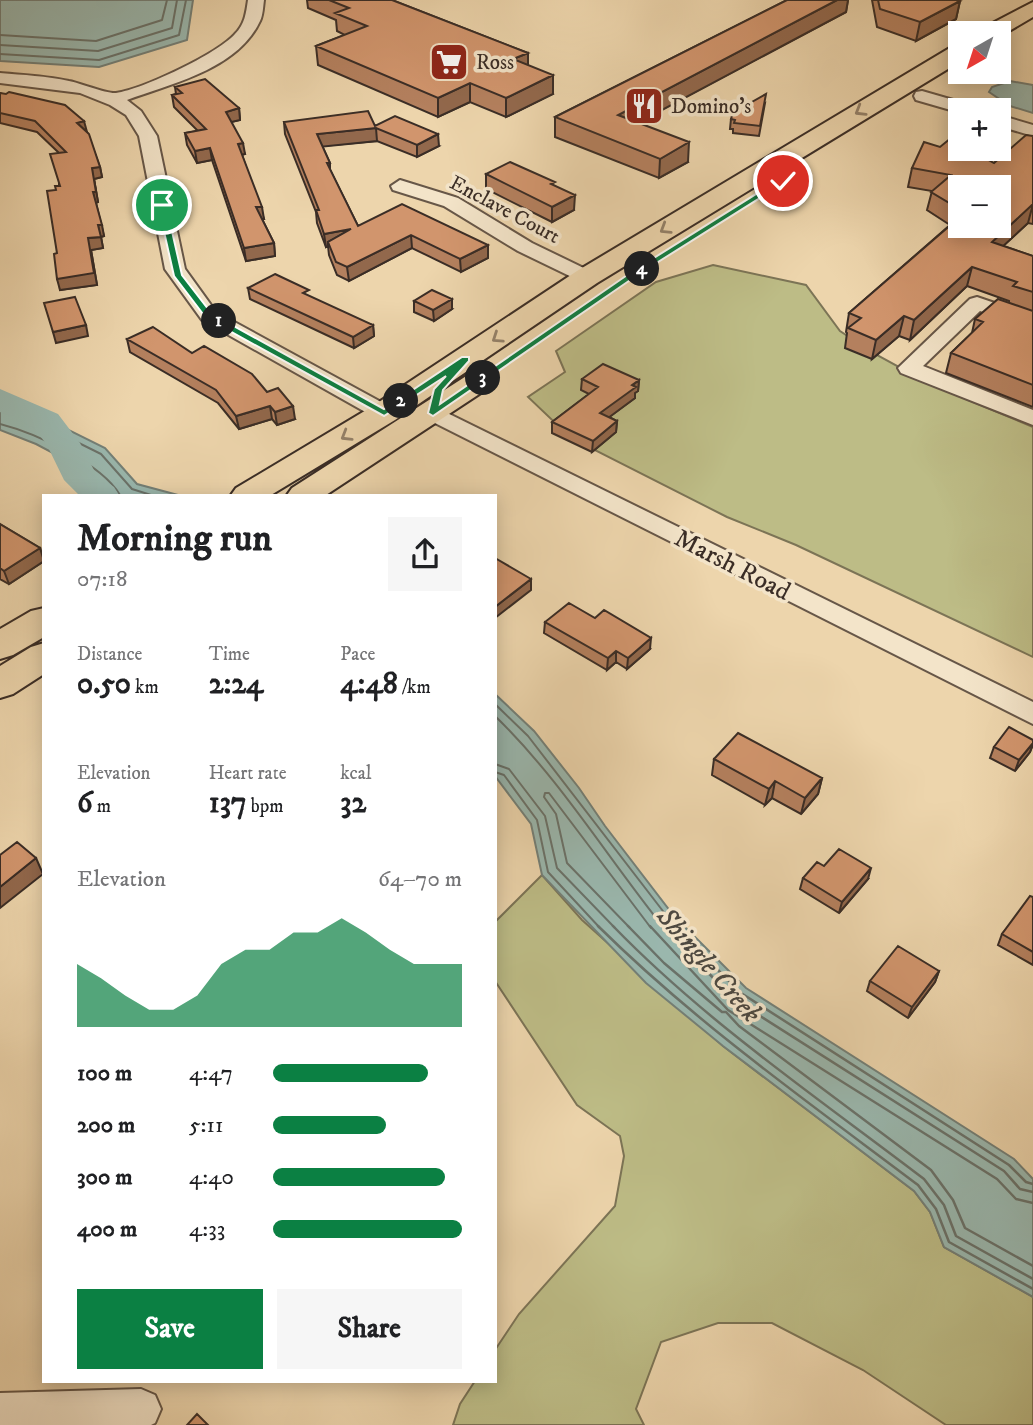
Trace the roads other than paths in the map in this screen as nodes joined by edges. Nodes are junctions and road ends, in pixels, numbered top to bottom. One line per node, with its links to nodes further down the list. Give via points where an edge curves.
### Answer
1 (256, 0): 10 (street, via 254,23 228,50)
2 (1033, 8): 3 (main road)
3 (1011, 21)
4 (1033, 26): 5 (main road)
5 (1012, 39)
6 (948, 61): 9 (main road)
7 (948, 76): 9 (main road)
8 (0, 78): 10 (street, via 75,88)
9 (910, 92): 11 (street); 15 (main road, one-way to 15); 19 (main road)
10 (112, 100): 18 (street, via 135,115 148,136 175,269 209,316)
11 (948, 104)
12 (1011, 124): 13 (street)
13 (1033, 131)
14 (400, 186): 15 (street, Enclave Court, via 451,202 524,247)
15 (587, 277): 17 (main road, one-way to 17)
16 (1033, 323): 20 (street, via 977,303 909,368)
17 (466, 359): 18 (main road); 19 (main road, via 439,389)
18 (384, 413): 21 (main road, via 381,434); 22 (main road, one-way to 22)
19 (433, 413): 21 (main road); 28 (street, Marsh Road)
20 (1033, 418)
21 (363, 458): 23 (main road)
22 (250, 494)
23 (306, 494)
24 (42, 621): 25 (main road)
25 (0, 646)
26 (42, 657): 27 (main road)
27 (0, 684)
28 (1033, 714)
29 (141, 1409): 30 (street)
30 (0, 1413)

